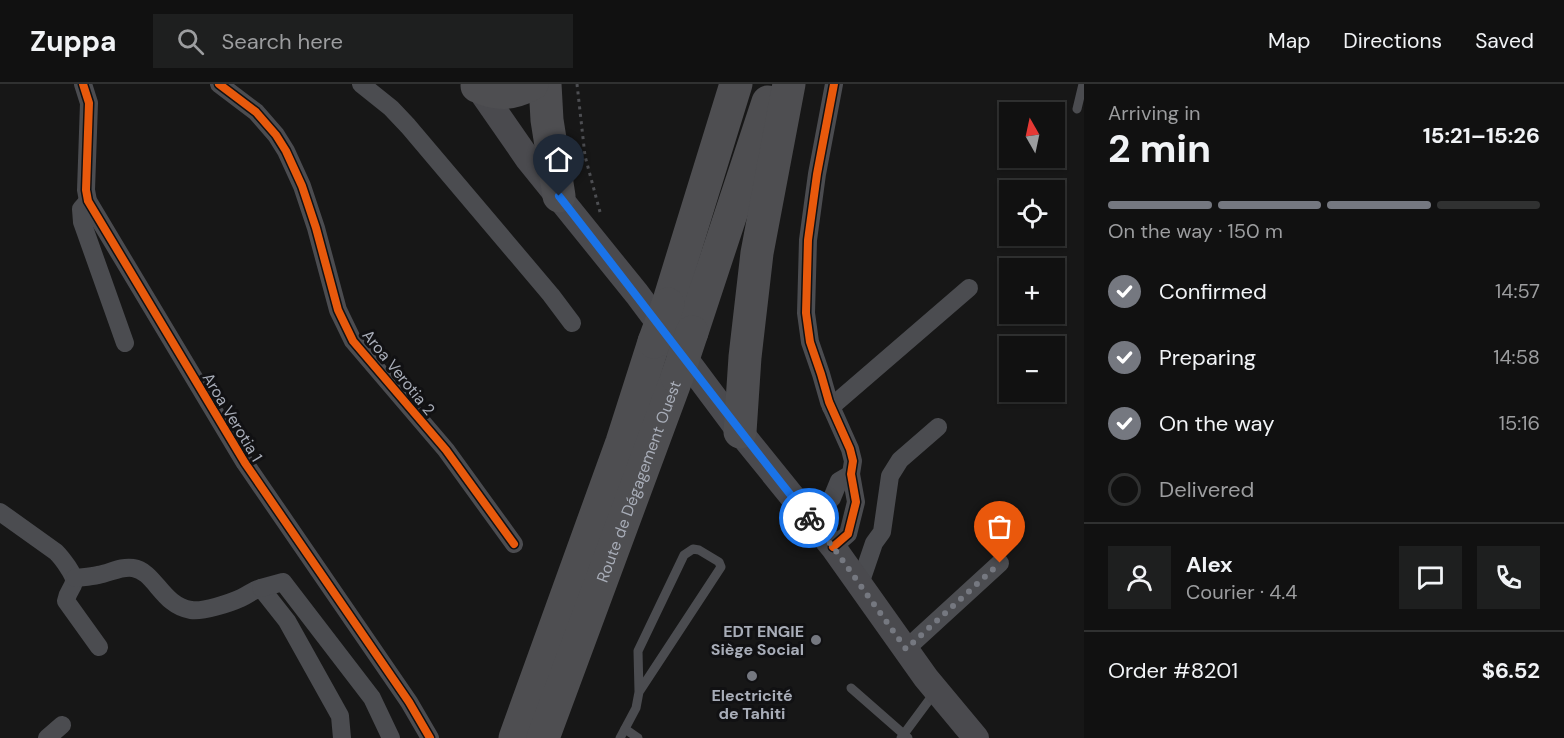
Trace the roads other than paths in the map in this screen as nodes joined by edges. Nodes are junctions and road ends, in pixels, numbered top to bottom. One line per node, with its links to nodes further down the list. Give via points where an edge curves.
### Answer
1 (83, 84): 14 (street, Aroa Verotia 1, via 89,103)
2 (219, 84): 24 (street, Aroa Verotia 2, via 256,112 286,151 316,228 338,310 353,341 446,450)
3 (361, 84): 16 (street, via 408,126)
4 (531, 84): 11 (highway, via 503,93)
5 (545, 84): 13 (highway)
6 (736, 84): 42 (highway, Route de Dégagement Ouest, bridge, via 622,442)
7 (774, 84): 43 (highway, Route de Dégagement Ouest, bridge, via 692,332)
8 (789, 84): 20 (highway, via 757,253)
9 (834, 84): 18 (street, via 808,240 806,314 810,342)
10 (1083, 84): 12 (lane)
11 (476, 85): 13 (main road, via 508,133)
12 (1077, 109)
13 (559, 196): 20 (main road)
14 (88, 201): 17 (street, Aroa Verotia 1, via 81,209 82,222); 41 (street, Aroa Verotia 1, via 245,463)
15 (969, 288): 18 (street)
16 (572, 323)
17 (125, 343)
18 (831, 407): 21 (street, via 850,449)
19 (938, 427): 28 (street, via 900,460 890,476 882,532 874,543)
20 (740, 432): 23 (main road)
21 (851, 474): 23 (street, via 839,481 832,498); 25 (street, via 856,502 848,534)
22 (0, 512): 27 (street, via 56,552)
23 (810, 519): 25 (main road)
24 (513, 544)
25 (833, 547): 28 (main road)
26 (1000, 563): 31 (street)
27 (75, 578): 29 (street, via 136,568 168,600 193,610 239,599); 30 (street, via 66,601)
28 (860, 584): 31 (main road)
29 (261, 588): 39 (street, via 287,621 340,716); 40 (street, via 283,582 372,698)
30 (99, 646)
31 (906, 649): 33 (main road)
32 (851, 688): 37 (lane)
33 (936, 690): 37 (lane); 46 (main road)
34 (639, 693): 34 (lane, via 721,567 699,550 684,555 638,651); 36 (lane)
35 (62, 725): 38 (street)
36 (625, 729): 44 (lane); 45 (lane)
37 (904, 737)
38 (47, 738)
39 (342, 738)
40 (391, 738)
41 (430, 738)
42 (515, 738)
43 (543, 738)
44 (620, 738)
45 (638, 738)
46 (976, 738)

